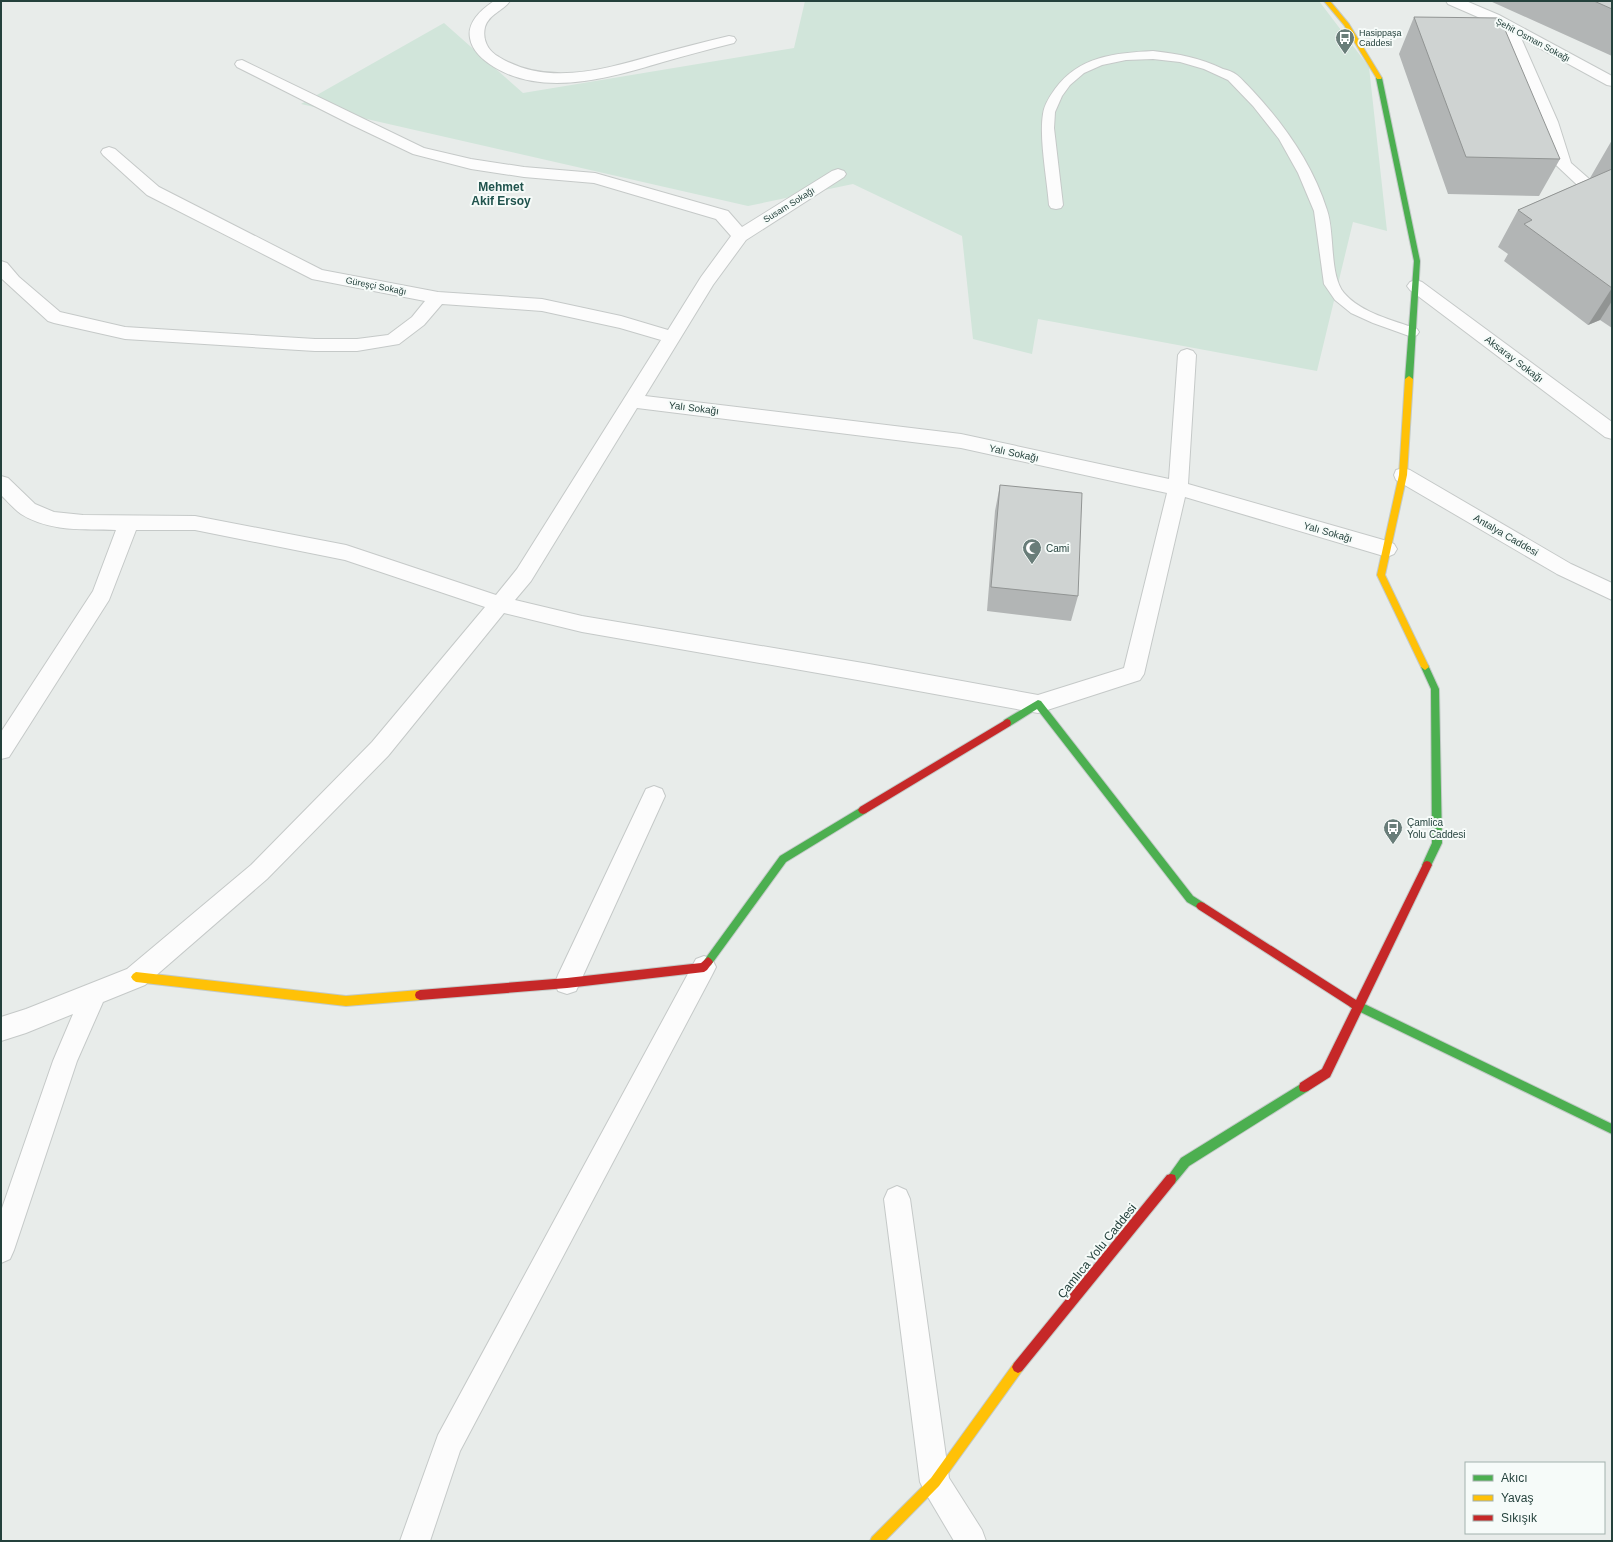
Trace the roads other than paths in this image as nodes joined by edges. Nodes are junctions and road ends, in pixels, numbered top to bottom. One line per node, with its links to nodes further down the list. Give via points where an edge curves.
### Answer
1 (503, 1): 5 (street, via 481,19 476,29 477,41 485,53 503,66 543,77 591,76)
2 (1327, 1): 14 (street, Çamlıca Yolu Caddesi, via 1346,24 1379,76 1417,261)
3 (1453, 1): 4 (street, Şehit Osman Sokağı)
4 (1509, 26): 7 (street, Şehit Osman Sokağı); 11 (street, via 1550,122 1564,165)
5 (729, 40)
6 (242, 64): 12 (street, via 419,151 471,164 524,172 595,178 722,215)
7 (1612, 82)
8 (109, 152): 15 (street, Güreşçi Sokağı, via 153,191 318,275)
9 (838, 174): 12 (street, Susam Sokağı)
10 (1056, 205): 16 (lane, via 1048,123 1049,112 1056,96 1066,82 1080,70 1098,62 1126,56 1153,55 1208,66 1232,78 1257,103 1285,138 1305,173 1321,212 1331,284 1340,297 1356,310)
11 (1612, 208)
12 (740, 236): 17 (street)
13 (1, 267): 15 (street, via 12,281 54,317 125,333 315,345 358,345 393,340 418,321)
14 (1416, 286): 16 (street, Çamlıca Yolu Caddesi); 20 (street, Aksaray Sokağı)
15 (438, 298): 17 (street, Güreşçi Sokağı, via 542,304)
16 (1412, 332): 21 (street, Çamlıca Yolu Caddesi)
17 (672, 337): 19 (street)
18 (1187, 355): 23 (street)
19 (633, 401): 23 (street, Yalı Sokağı, via 961,441); 27 (street, via 524,575)
20 (1612, 432)
21 (1402, 475): 25 (street, Çamlıca Yolu Caddesi); 26 (street, Antalya Caddesi, via 1564,569)
22 (1, 484): 24 (street, via 28,509 52,519)
23 (1178, 488): 25 (street, Yalı Sokağı); 28 (street, via 1133,674)
24 (129, 522): 27 (street, via 195,523 346,553); 29 (street, via 102,594)
25 (1387, 549): 35 (street, Çamlıca Yolu Caddesi, via 1381,575 1435,689 1437,843)
26 (1612, 592)
27 (500, 604): 28 (street, via 582,624); 32 (street, via 380,749 259,872)
28 (1038, 704): 31 (street, via 783,859); 35 (street, via 1190,899)
29 (1, 750)
30 (654, 796): 33 (street)
31 (704, 967): 33 (street); 41 (street, via 448,1445)
32 (136, 977): 33 (street, via 346,1001); 34 (street)
33 (567, 983)
34 (94, 994): 36 (street); 39 (street, via 65,1061)
35 (1359, 1006): 37 (street); 40 (street, Çamlıca Yolu Caddesi, via 1326,1073 1185,1162 1010,1377)
36 (1, 1029)
37 (1612, 1128)
38 (897, 1199): 40 (street)
39 (1, 1250)
40 (935, 1482): 42 (street, Çamlıca Yolu Caddesi); 43 (street)
41 (415, 1541)
42 (876, 1541)
43 (971, 1541)

